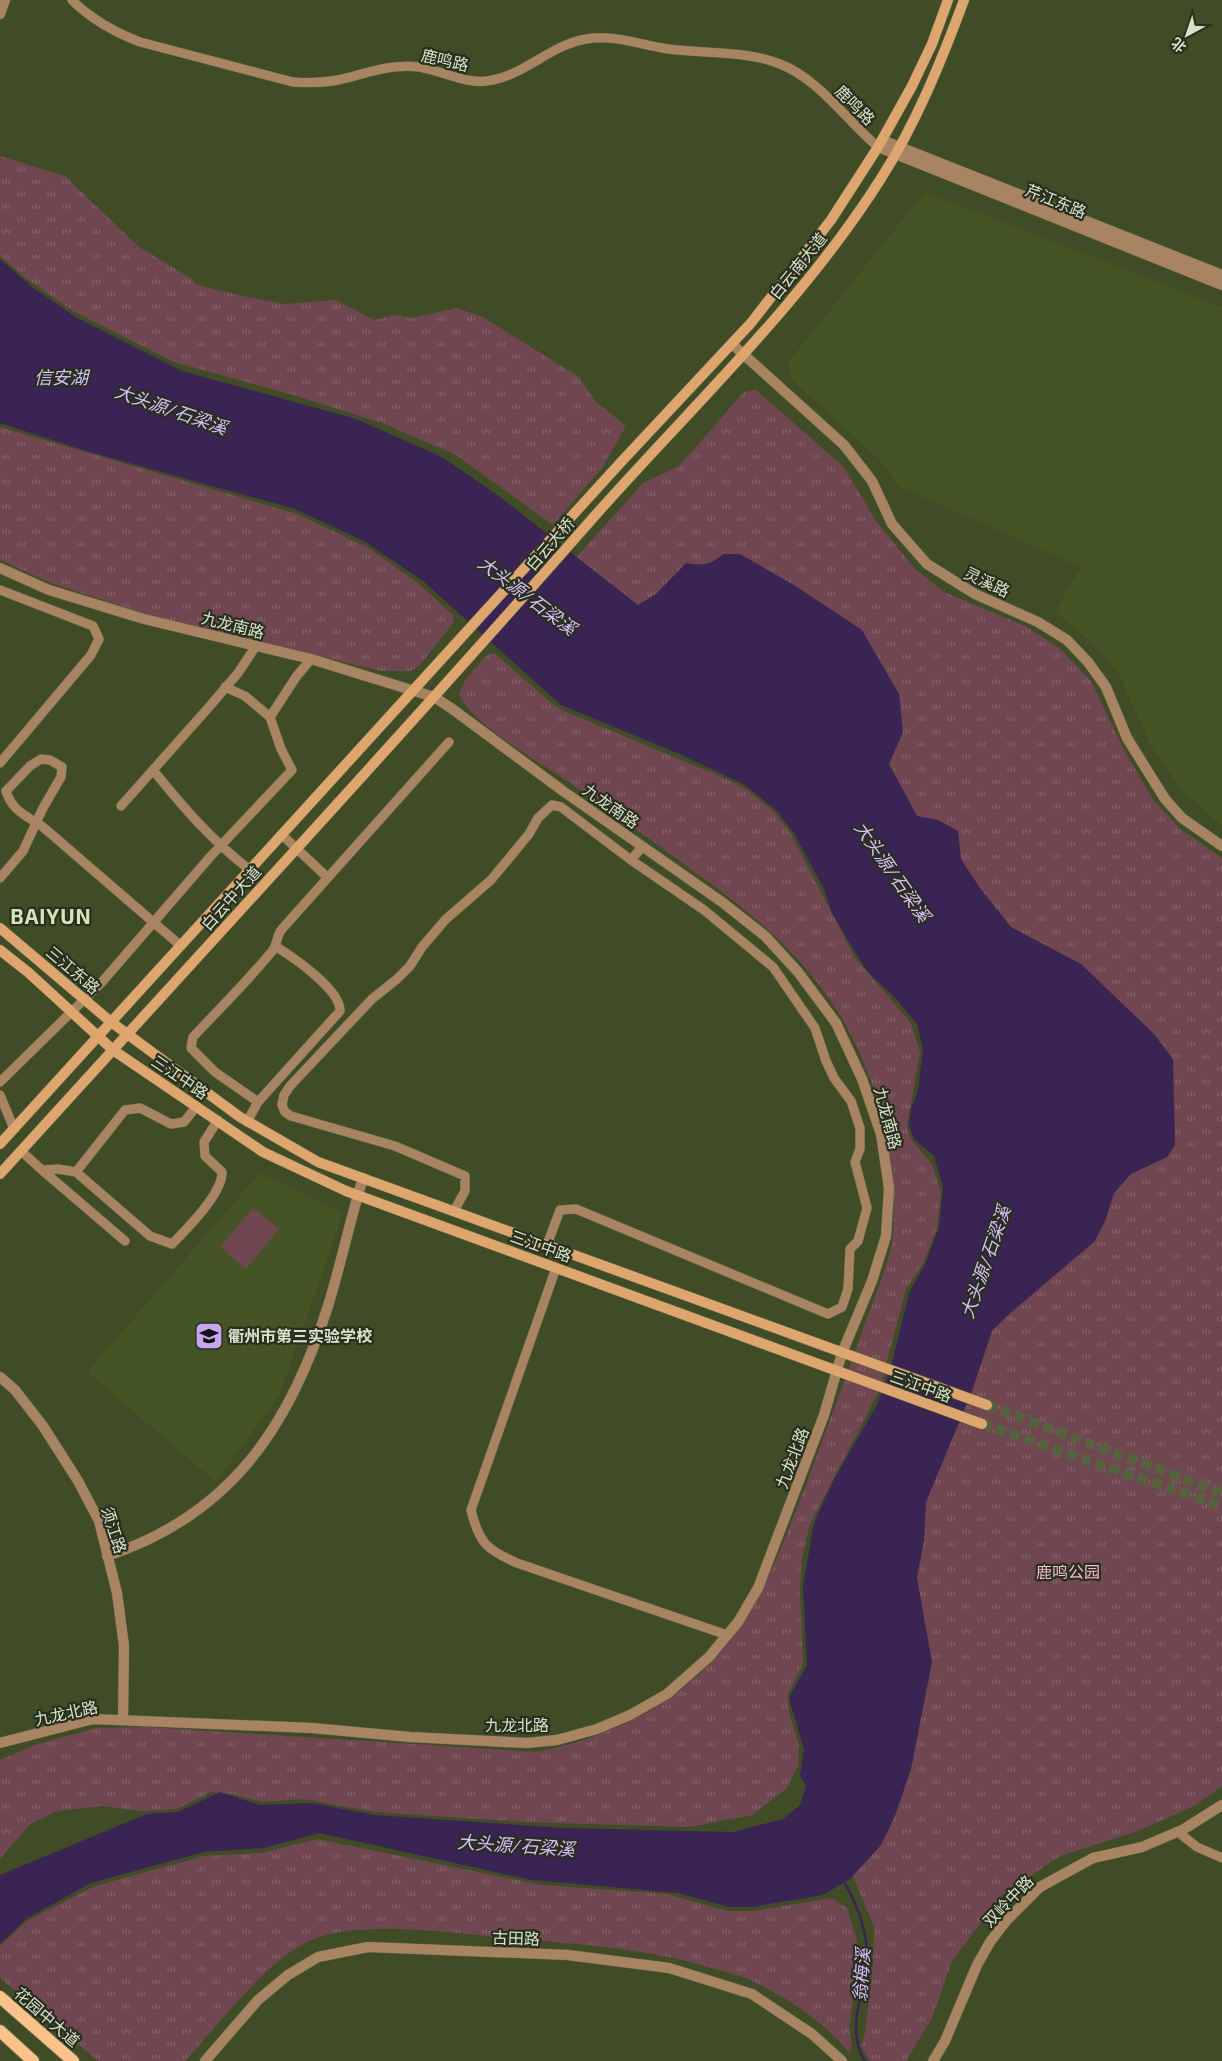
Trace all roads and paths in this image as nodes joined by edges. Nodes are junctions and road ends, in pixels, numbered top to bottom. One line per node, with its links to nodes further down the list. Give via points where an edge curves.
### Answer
1 (4, 0): 5 (street)
2 (72, 0): 6 (street, 鹿鸣路, via 98,22 140,42 293,82 314,84 400,67 419,67 471,82 492,81 506,77 565,44 587,39 609,38 668,49 736,54 781,64 800,75 825,95 864,135)
3 (948, 0): 6 (main road, 白云南大道, via 916,78)
4 (964, 0): 7 (main road, 白云南大道, via 942,60)
5 (0, 14)
6 (880, 143): 7 (street, 芹江东路); 10 (main road, 白云南大道, via 831,220)
7 (897, 150): 8 (street, 芹江东路); 9 (street, 芹江东路); 11 (main road, 白云南大道, via 839,239)
8 (1222, 275)
9 (1222, 284)
10 (732, 344): 11 (street, 灵溪路); 12 (main road, 白云南大道)
11 (744, 354): 13 (main road, 白云南大道); 32 (street, 灵溪路, via 844,445 872,482 892,524 928,564 975,594 1038,622 1067,640 1106,687 1128,738 1165,799 1182,818)
12 (587, 501): 16 (main road, 白云大桥)
13 (599, 512): 17 (main road, 白云大桥)
14 (0, 568): 18 (street, 九龙南路, via 63,594)
15 (0, 590): 25 (street, via 93,626 100,639 91,655)
16 (471, 629): 21 (main road, 白云中大道)
17 (485, 642): 22 (main road, 白云中大道)
18 (256, 646): 19 (street, 九龙南路); 20 (street)
19 (311, 659): 21 (street, 九龙南路); 23 (street)
20 (225, 686): 23 (street, via 245,696); 26 (street)
21 (414, 691): 22 (street, 九龙南路); 29 (main road, 白云中大道)
22 (434, 697): 31 (street, 九龙南路); 33 (main road, 白云中大道)
23 (270, 717): 30 (street, via 292,770)
24 (449, 742): 36 (street)
25 (0, 762)
26 (153, 770): 27 (street); 30 (street, via 188,814)
27 (120, 806)
28 (37, 823): 28 (street, via 61,778 62,767 50,760 41,759 30,766 6,791 10,804); 37 (street, via 23,851); 38 (street)
29 (282, 835): 33 (street); 35 (main road, 白云中大道)
30 (220, 846): 35 (street); 38 (street)
31 (642, 846): 34 (street); 67 (street, 九龙南路, via 765,936 798,972 836,1023 862,1079 881,1134 888,1188 886,1236 872,1281)
32 (1222, 846)
33 (297, 848): 36 (street); 46 (main road, 白云中大道)
34 (632, 860): 63 (street, via 561,807 552,805 546,809 491,880 446,919 410,966 372,999 284,1094 282,1105 291,1116 395,1146 465,1176 465,1191); 65 (street, via 704,910 772,967 815,1028 826,1061 851,1101 860,1128 860,1149 854,1162 865,1194 864,1222 858,1241 850,1249 848,1289 842,1307 828,1314 576,1208 560,1210)
35 (250, 870): 40 (main road, 白云中大道)
36 (328, 877): 41 (street, via 278,934)
37 (0, 878)
38 (153, 922): 40 (street); 43 (street)
39 (0, 928): 43 (main road, 三江东路)
40 (181, 946): 45 (main road, 白云中大道)
41 (275, 946): 51 (street, via 296,960 337,997 340,1011); 51 (street, via 192,1037 191,1042 191,1048 215,1072)
42 (0, 950): 44 (main road, 三江东路)
43 (84, 1000): 44 (street); 45 (main road, 三江东路)
44 (72, 1013): 47 (main road, 三江东路); 49 (street)
45 (111, 1022): 46 (main road, 三江东路); 47 (main road, 白云中大道)
46 (128, 1034): 48 (main road, 白云中大道); 54 (main road, 三江中路)
47 (98, 1037): 48 (main road, 三江东路); 55 (main road, 白云中大道)
48 (113, 1050): 52 (main road, 三江中路); 57 (main road, 白云中大道)
49 (0, 1082)
50 (0, 1095): 55 (street)
51 (258, 1102): 54 (street)
52 (197, 1106): 53 (main road, 三江中路); 59 (street, via 184,1122 171,1124 140,1108 125,1110)
53 (218, 1120): 59 (street, via 204,1142 205,1156 222,1172 222,1179 218,1189 172,1244 150,1236); 62 (main road, 三江中路, via 263,1152)
54 (247, 1122): 61 (main road, 三江中路, via 318,1162)
55 (14, 1129): 56 (main road, 白云中大道)
56 (0, 1144)
57 (21, 1151): 58 (street); 60 (main road, 白云中大道)
58 (42, 1170): 59 (street); 64 (street)
59 (76, 1172)
60 (0, 1174)
61 (363, 1178): 62 (street); 63 (main road, 三江中路)
62 (358, 1195): 66 (main road, 三江中路); 72 (street, via 328,1307 295,1393 263,1442 235,1478 200,1510 172,1529)
63 (454, 1211): 65 (main road, 三江中路)
64 (125, 1241)
65 (547, 1245): 67 (main road, 三江中路)
66 (556, 1268): 68 (main road, 三江中路); 73 (street, via 471,1510 476,1529 494,1553 517,1563)
67 (842, 1353): 68 (street, 九龙北路); 70 (main road, 三江中路)
68 (837, 1370): 71 (main road, 三江中路); 73 (street, 九龙北路, via 824,1415 758,1588)
69 (0, 1377): 72 (street, 须江路, via 16,1390 78,1481 99,1521)
70 (987, 1405)
71 (982, 1424)
72 (108, 1556): 74 (street, 须江路, via 124,1646)
73 (727, 1636): 74 (street, 九龙北路, via 709,1658 667,1694 630,1716 557,1740 527,1744 312,1728)
74 (124, 1720): 75 (street, 九龙北路, via 93,1719)
75 (0, 1743)
76 (1222, 1806): 77 (street, 双岭中路)
77 (1178, 1832): 78 (street, via 1197,1848); 85 (street, 双岭中路, via 1142,1847 1093,1858 1040,1887 1006,1920 990,1942)
78 (1222, 1858)
79 (0, 1997): 82 (main road, 花园中大道)
80 (0, 2031): 81 (main road)
81 (33, 2061)
82 (73, 2061)
83 (205, 2061): 84 (street, 古田路, via 258,2000 288,1974 318,1957 368,1947 568,1955 669,1968 752,1994 812,2034)
84 (842, 2061)
85 (933, 2061)

